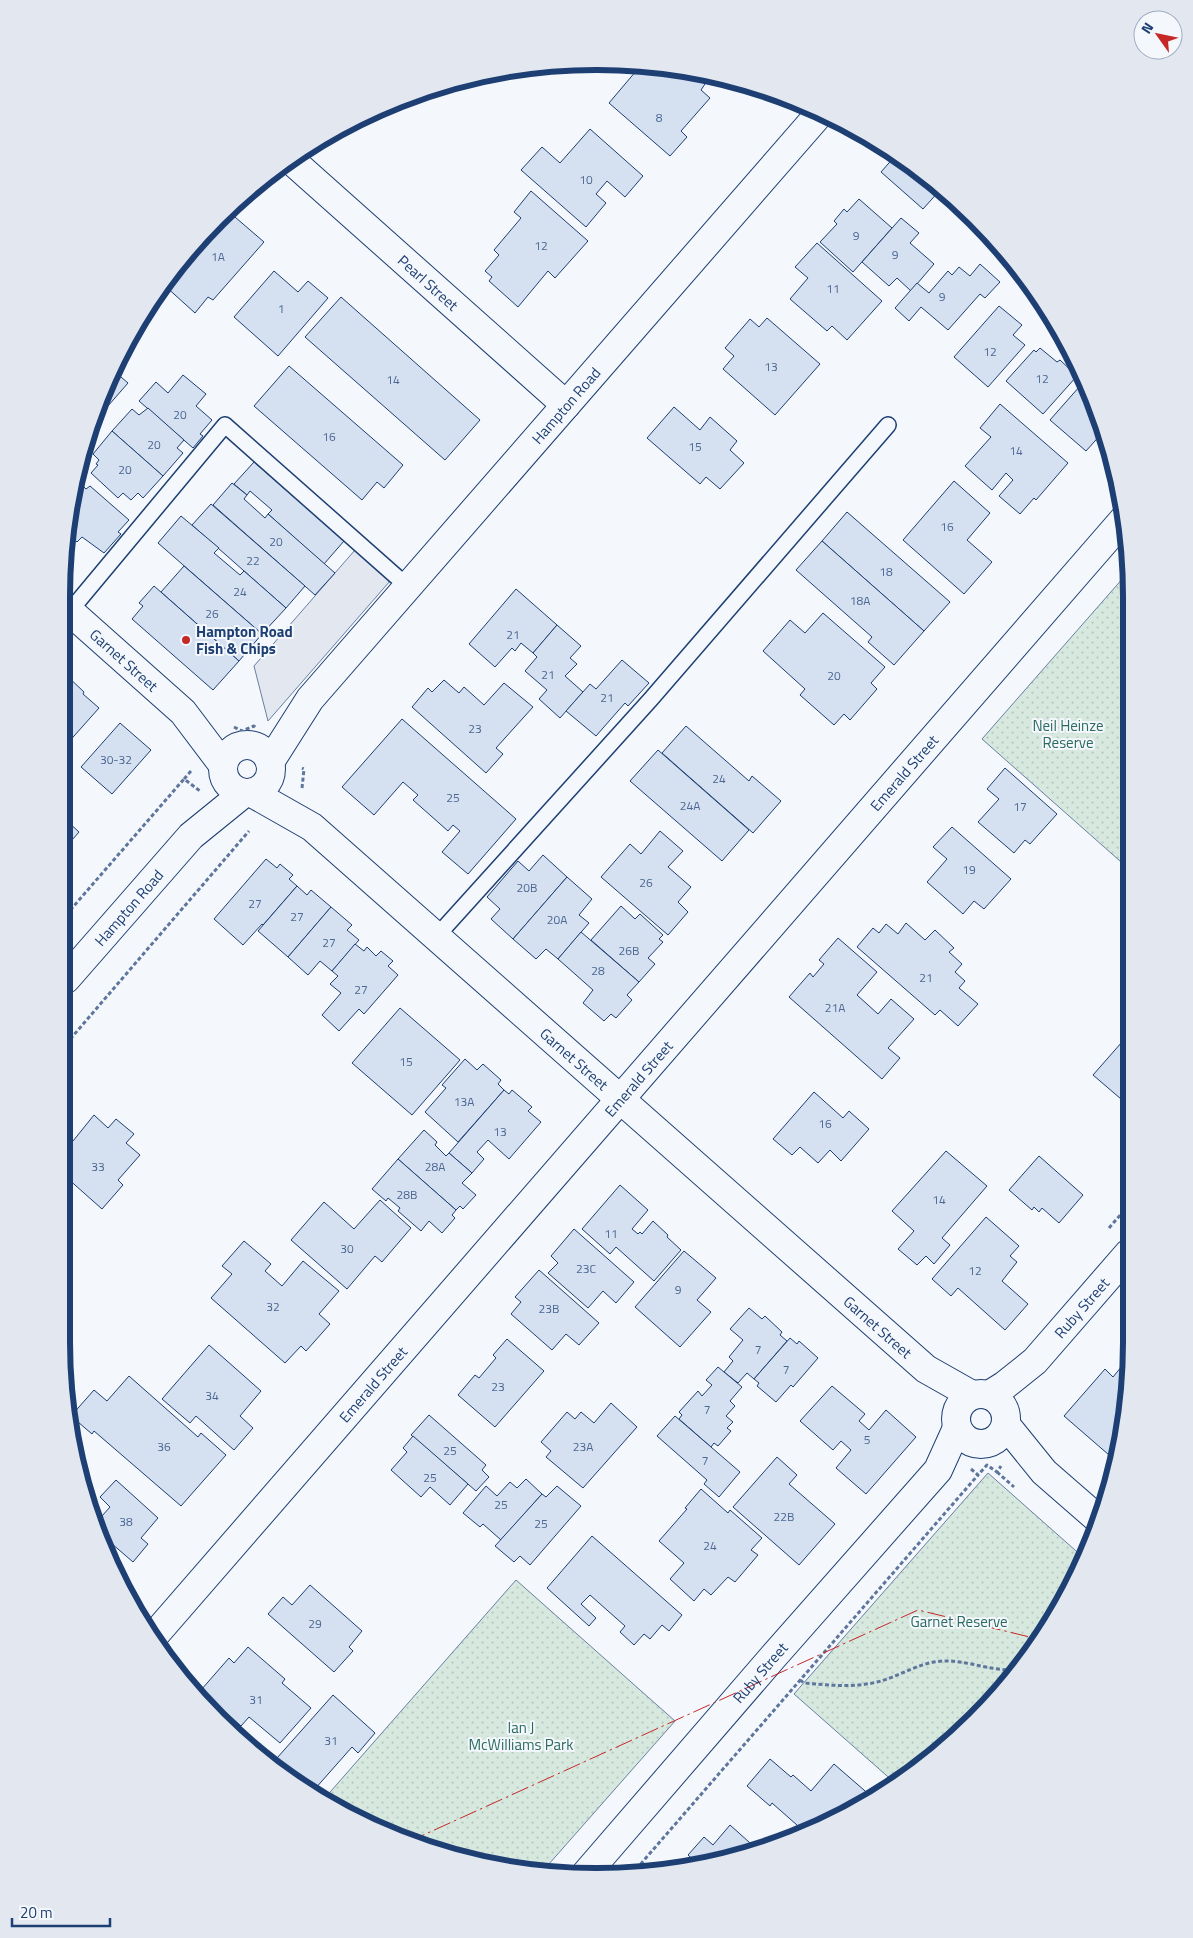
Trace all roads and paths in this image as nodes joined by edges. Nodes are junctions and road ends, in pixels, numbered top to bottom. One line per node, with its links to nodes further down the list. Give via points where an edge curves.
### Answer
1 (815, 118): 3 (street, Hampton Road)
2 (296, 165): 3 (street, Pearl Street)
3 (566, 405): 6 (street, Hampton Road)
4 (888, 425): 13 (lane, via 651,699)
5 (1118, 527): 16 (street, Emerald Street)
6 (407, 586): 7 (lane, via 225,426); 9 (street, Hampton Road)
7 (70, 608)
8 (70, 612): 9 (street, Garnet Street)
9 (247, 769): 13 (street, Garnet Street); 14 (street, Hampton Road)
10 (184, 779): 12 (path)
11 (250, 830): 15 (path)
12 (70, 910)
13 (436, 937): 16 (street, Garnet Street)
14 (70, 974)
15 (70, 1039)
16 (621, 1098): 18 (street, Garnet Street); 21 (street, Emerald Street)
17 (1123, 1260): 18 (street, Ruby Street, via 1035,1361 1005,1385)
18 (981, 1419): 20 (street, Garnet Street); 22 (street, Ruby Street, via 958,1458 938,1470)
19 (978, 1474): 24 (path)
20 (1093, 1516)
21 (158, 1632)
22 (773, 1657): 24 (path); 26 (street, Ruby Street)
23 (1008, 1669): 24 (path, via 942,1661 878,1682 855,1686 804,1683)
24 (801, 1680): 25 (path)
25 (639, 1866)
26 (591, 1868)

